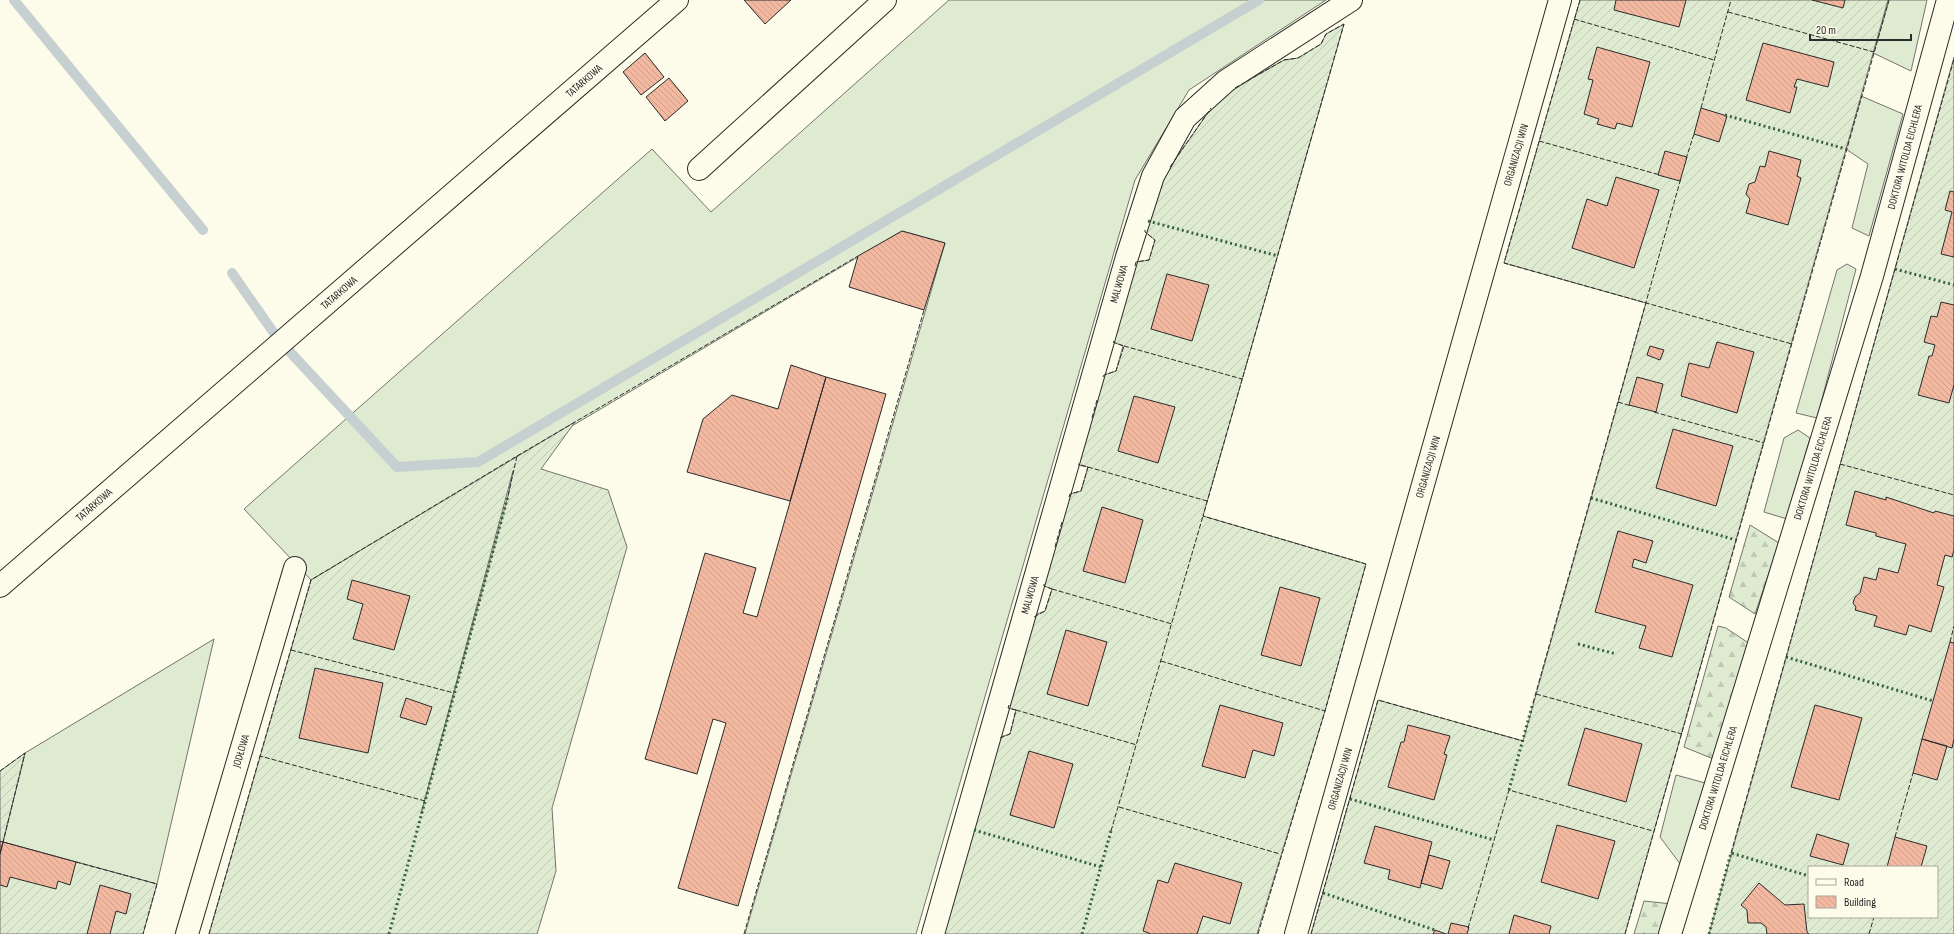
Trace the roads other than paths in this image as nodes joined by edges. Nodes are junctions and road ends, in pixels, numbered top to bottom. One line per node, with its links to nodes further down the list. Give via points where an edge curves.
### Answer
1 (677, 0): 8 (street, TATARKOWA)
2 (886, 0): 6 (street)
3 (1351, 0): 10 (street, MALWOWA, via 1226,81 1185,118 1153,176 1127,257)
4 (1560, 0): 11 (street, ORGANIZACJI WIN)
5 (1948, 0): 12 (street, DOKTORA WITOLDA EICHLERA, via 1872,276)
6 (700, 169)
7 (296, 568): 9 (street, JODŁOWA)
8 (0, 586)
9 (187, 934)
10 (933, 934)
11 (1296, 934)
12 (1670, 934)

